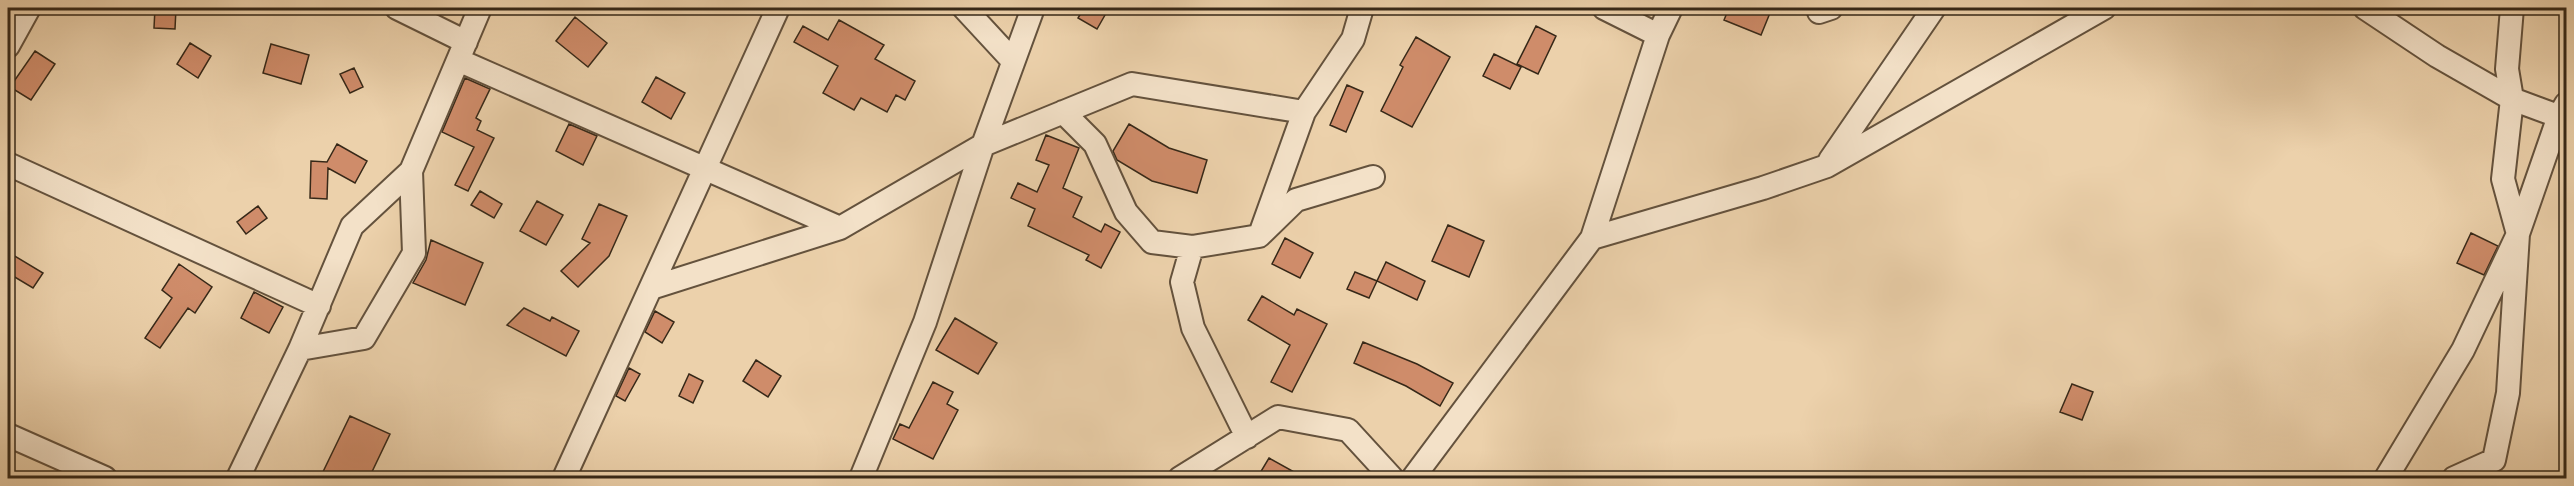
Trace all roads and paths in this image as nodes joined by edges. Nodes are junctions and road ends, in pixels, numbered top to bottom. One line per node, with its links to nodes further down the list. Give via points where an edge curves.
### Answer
1 (29, 8): 15 (street)
2 (397, 8): 16 (street)
3 (480, 8): 16 (street)
4 (778, 8): 25 (street)
5 (964, 8): 17 (street)
6 (1032, 8): 17 (street)
7 (1362, 8): 20 (street, via 1353,39)
8 (1604, 8): 14 (street)
9 (1671, 8): 14 (street)
10 (1934, 8): 24 (street)
11 (2104, 8): 24 (street)
12 (2365, 8): 18 (street)
13 (2512, 8): 18 (street, via 2507,69)
14 (1658, 35): 31 (street)
15 (8, 46)
16 (462, 51): 25 (street); 26 (street)
17 (1013, 61): 22 (street)
18 (2512, 99): 21 (street); 29 (street, via 2503,179)
19 (1063, 112): 20 (street, via 1132,84); 22 (street); 32 (street, via 1095,144 1126,212 1152,242)
20 (1304, 112): 30 (street)
21 (2564, 113): 29 (street)
22 (983, 145): 28 (street); 42 (street, via 925,322)
23 (8, 164): 34 (street)
24 (1827, 166): 31 (street)
25 (705, 167): 28 (street); 33 (street)
26 (411, 171): 34 (street, via 352,226); 35 (street, via 414,253 364,338)
27 (1373, 177): 30 (street, via 1296,200)
28 (840, 228): 33 (street)
29 (2518, 234): 38 (street, via 2508,393); 46 (street, via 2463,350)
30 (1259, 236): 32 (street)
31 (1592, 238): 45 (street)
32 (1192, 247): 37 (street, via 1182,282 1193,328)
33 (651, 288): 41 (street)
34 (318, 306): 35 (street)
35 (300, 349): 40 (street)
36 (8, 435): 39 (street)
37 (1247, 437): 43 (street); 44 (street, via 1278,417 1348,430)
38 (2498, 469): 47 (street)
39 (105, 478)
40 (238, 478)
41 (564, 478)
42 (861, 478)
43 (1180, 478)
44 (1392, 478)
45 (1413, 478)
46 (2386, 478)
47 (2454, 478)

